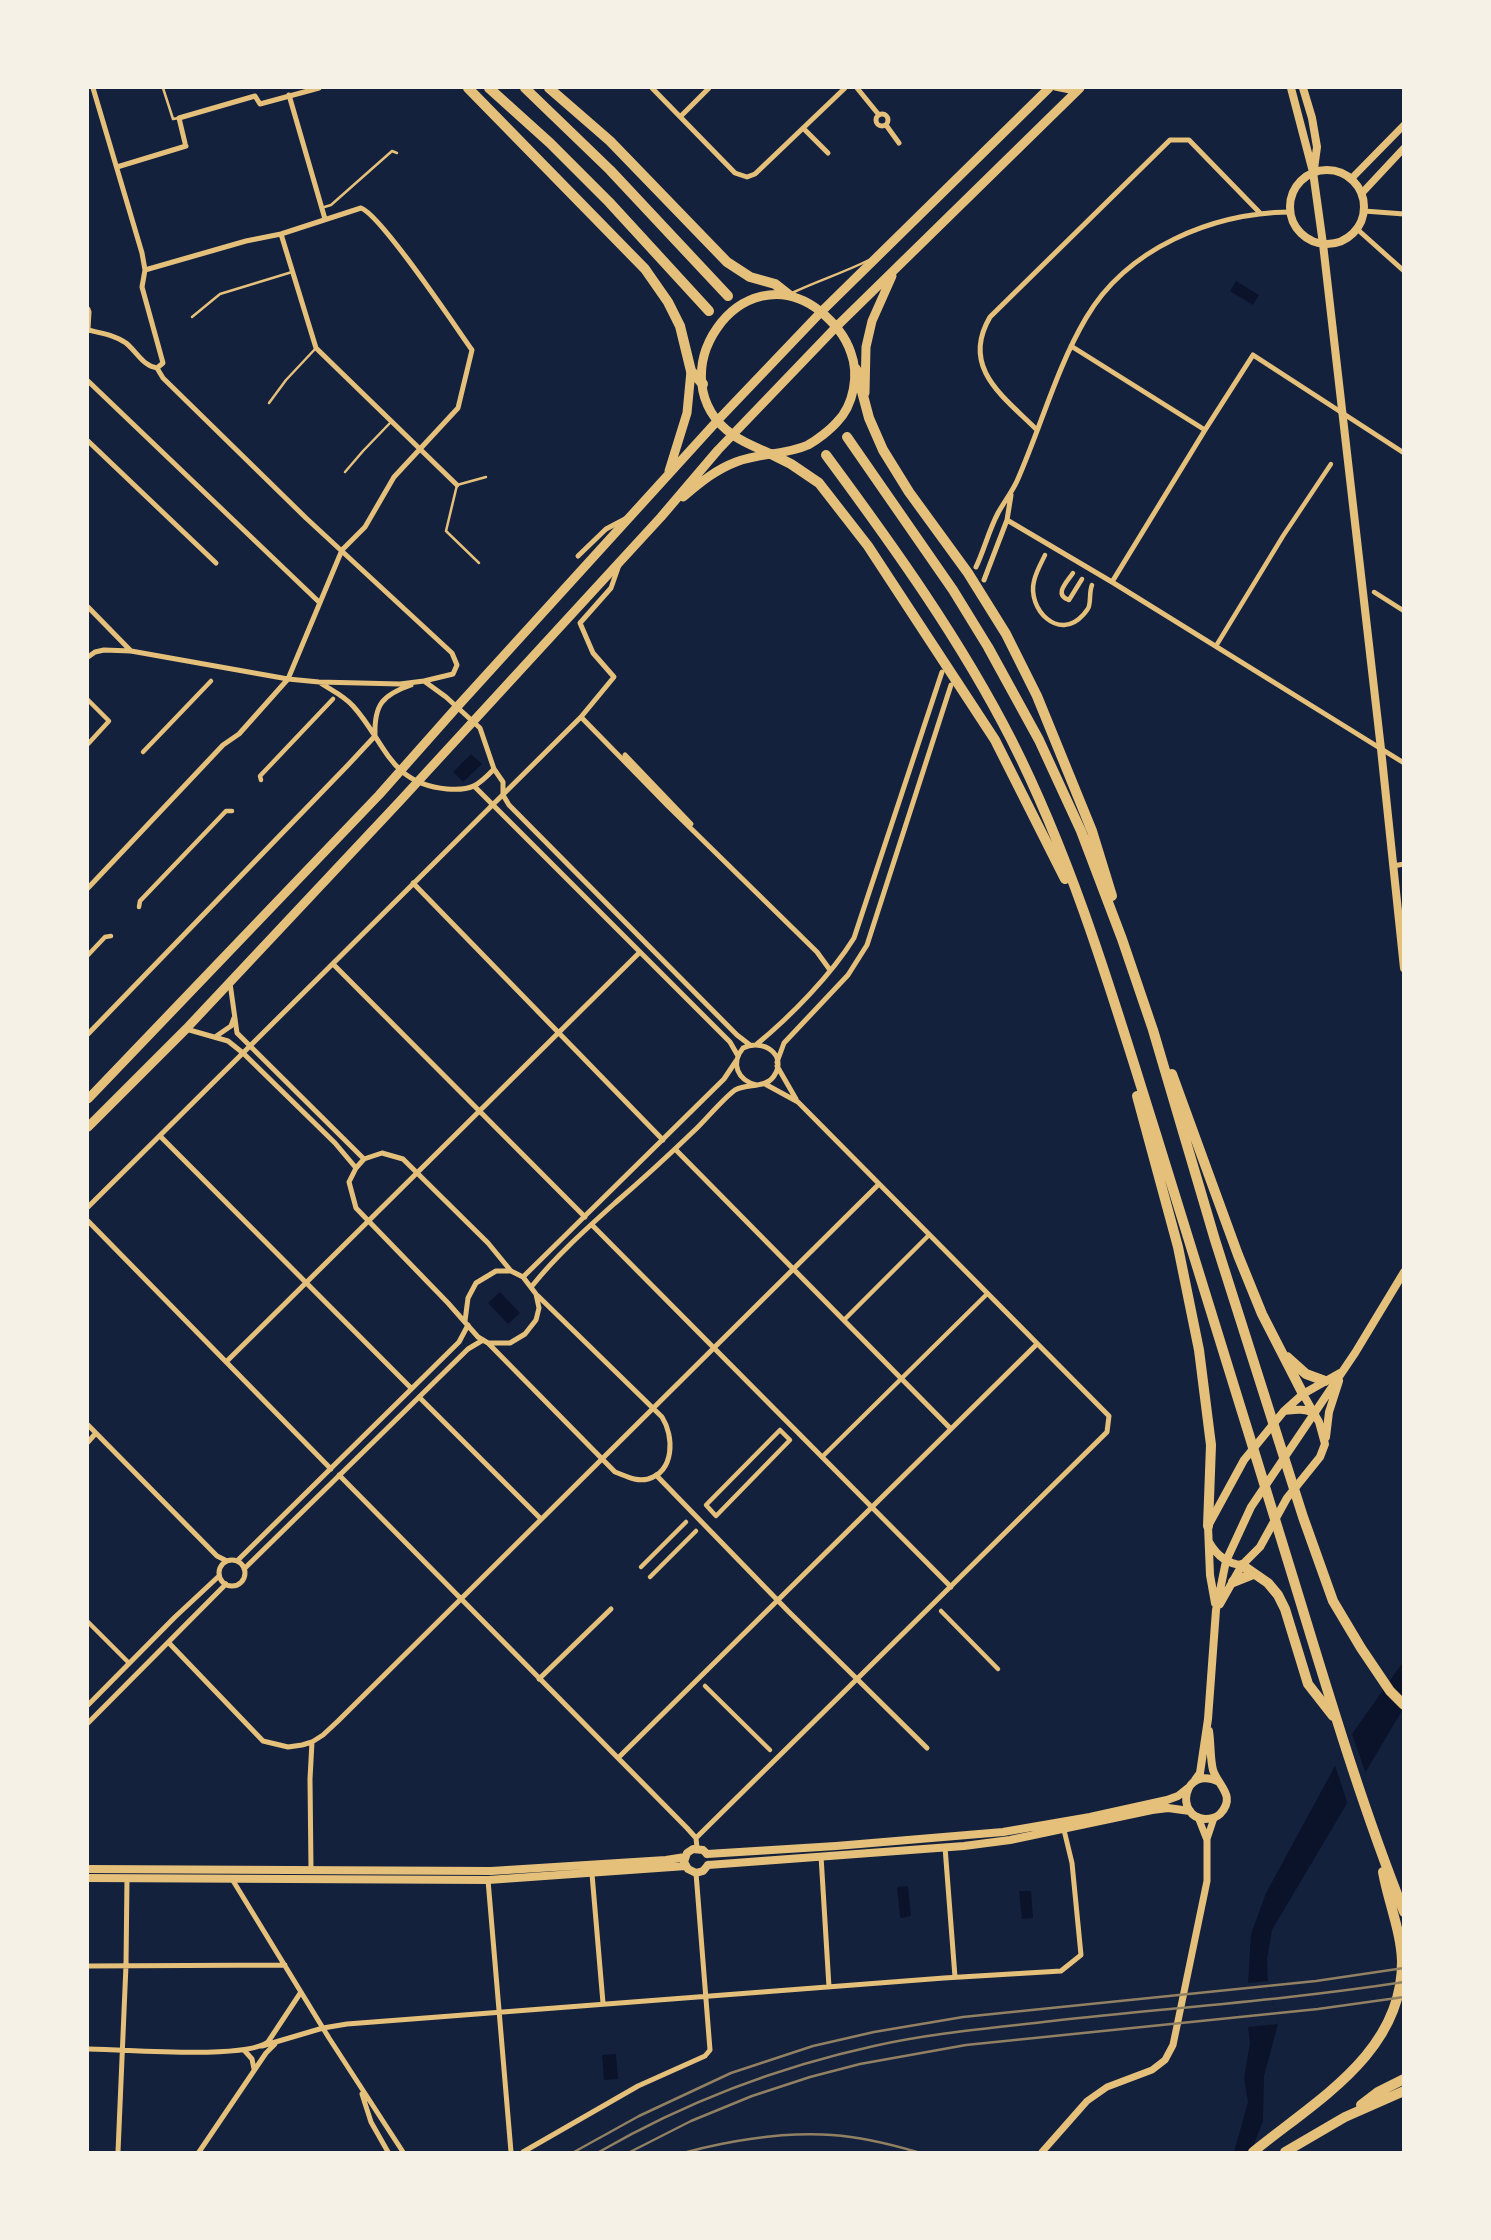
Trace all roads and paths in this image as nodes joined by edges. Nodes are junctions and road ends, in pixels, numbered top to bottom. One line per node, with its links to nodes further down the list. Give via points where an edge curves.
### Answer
1 (93, 88): 28 (street)
2 (163, 88): 21 (lane, via 173,119)
3 (253, 88): 19 (street)
4 (319, 88): 18 (street)
5 (468, 88): 58 (highway, via 645,269 680,326)
6 (489, 88): 49 (highway, via 609,202)
7 (525, 88): 47 (highway, via 628,188)
8 (550, 88): 46 (highway, via 610,141 727,262)
9 (652, 88): 20 (street)
10 (709, 88): 20 (street)
11 (845, 88): 23 (street)
12 (857, 88): 24 (street, via 879,115 887,117 886,125)
13 (1049, 88): 41 (main road)
14 (1055, 88): 17 (street)
15 (1291, 88): 29 (main road)
16 (1303, 88): 29 (main road, via 1317,147)
17 (1077, 90): 43 (main road)
18 (289, 95): 19 (street, via 260,104); 32 (street)
19 (256, 96): 21 (street)
20 (681, 116): 23 (street, via 735,173 747,177)
21 (179, 118): 28 (street, via 186,145)
22 (1404, 125): 30 (street)
23 (803, 128): 27 (street)
24 (899, 143)
25 (1404, 148): 31 (street)
26 (397, 153): 32 (lane, via 392,151 331,205)
27 (828, 153)
28 (117, 167): 42 (street)
29 (1313, 172): 30 (main road, via 1333,170); 34 (main road, via 1295,188); 40 (main road)
30 (1351, 179): 31 (main road)
31 (1362, 193): 33 (main road)
32 (321, 208): 37 (street)
33 (1364, 211): 36 (street); 38 (main road)
34 (1290, 212): 35 (street); 40 (main road, via 1301,234)
35 (1260, 213): 54 (street, via 1198,228 1159,246 1123,273 1097,301); 67 (street, via 1189,141 1170,140 1124,184 984,327 980,348 986,376)
36 (1404, 214)
37 (325, 219): 39 (street); 71 (street, via 368,210 472,350 458,408)
38 (1357, 229): 40 (main road, via 1348,238); 44 (street)
39 (281, 234): 42 (street); 45 (street)
40 (1323, 244): 63 (main road)
41 (881, 254): 46 (lane); 50 (main road)
42 (145, 270): 56 (street, via 142,288 163,363)
43 (894, 270): 52 (main road); 61 (main road, via 866,347)
44 (1404, 271)
45 (292, 272): 51 (lane, via 220,294); 55 (street)
46 (789, 295): 50 (main road); 60 (main road, via 747,302 724,317 707,341)
47 (729, 296)
48 (88, 309): 53 (street)
49 (709, 311)
50 (821, 312): 52 (main road); 64 (main road)
51 (192, 317)
52 (837, 326): 57 (main road); 68 (main road)
53 (88, 329): 56 (street, via 119,339 149,367)
54 (1071, 346): 66 (street); 67 (street)
55 (316, 348): 62 (lane); 65 (street)
56 (157, 368): 84 (street)
57 (856, 369): 61 (highway); 73 (main road, via 851,398 839,421 808,445)
58 (691, 371): 60 (highway); 77 (main road, via 687,413)
59 (88, 381): 97 (street)
60 (703, 384): 64 (main road)
61 (865, 399): 137 (highway, via 883,450 968,573 1037,696 1106,873)
62 (269, 403)
63 (1341, 412): 66 (street, via 1253,355); 72 (street); 116 (main road)
64 (718, 420): 68 (main road); 77 (main road)
65 (393, 421): 71 (street); 76 (lane)
66 (1205, 429): 94 (street)
67 (1037, 430): 80 (street)
68 (733, 434): 73 (main road); 82 (main road)
69 (847, 436): 137 (highway, via 953,590 1021,706 1081,831)
70 (88, 441): 88 (street)
71 (421, 449): 79 (street); 84 (street, via 394,477 365,527)
72 (1404, 453)
73 (771, 454): 82 (main road, via 737,462 708,476); 135 (highway, via 819,483 868,546 995,740)
74 (826, 455): 135 (highway, via 901,557 977,676 1056,836)
75 (1331, 464): 100 (street)
76 (345, 472)
77 (668, 475): 81 (main road)
78 (486, 477): 79 (lane)
79 (457, 485): 89 (lane, via 446,531)
80 (1012, 492): 83 (street); 90 (street)
81 (631, 516): 86 (street, via 606,529); 111 (main road)
82 (661, 517): 87 (main road)
83 (1007, 520): 93 (street); 94 (street)
84 (342, 550): 97 (street); 106 (street, via 452,653 457,665 453,674)
85 (1045, 555): 95 (street, via 1033,587 1038,608 1051,623 1064,625 1079,619 1089,607)
86 (578, 556)
87 (621, 561): 112 (street, via 611,588 580,623 593,653 614,677); 113 (main road)
88 (216, 563)
89 (479, 563)
90 (976, 568)
91 (1073, 573): 92 (street, via 1061,591 1065,599 1072,598)
92 (1082, 579)
93 (984, 580)
94 (1112, 582): 100 (street)
95 (1092, 585)
96 (1374, 592): 99 (street)
97 (320, 603): 104 (street)
98 (88, 607): 101 (street)
99 (1404, 611)
100 (1216, 646): 116 (street)
101 (131, 651): 102 (street, via 104,650); 104 (street)
102 (88, 657)
103 (942, 672): 142 (street, via 858,928)
104 (288, 679): 107 (street); 132 (street)
105 (211, 681): 117 (street)
106 (424, 681): 107 (street); 111 (street); 114 (street, via 393,691 383,701 374,715)
107 (319, 682): 114 (street, via 354,706)
108 (951, 685): 155 (street, via 867,945 848,975 784,1044)
109 (333, 699): 122 (street)
110 (88, 701): 115 (street, via 109,721)
111 (457, 707): 113 (street); 121 (main road)
112 (581, 717): 125 (street); 129 (street)
113 (473, 722): 120 (street, via 483,732); 123 (main road)
114 (375, 736): 121 (street); 149 (street)
115 (88, 744)
116 (1381, 749): 119 (street); 130 (main road)
117 (143, 752)
118 (625, 755): 129 (street)
119 (1404, 763)
120 (494, 769): 124 (street); 125 (street, via 503,782)
121 (400, 770): 123 (street); 158 (main road)
122 (261, 780)
123 (417, 782): 124 (street, via 436,788); 143 (main road)
124 (475, 787): 126 (street)
125 (503, 794): 126 (street); 151 (street, via 737,1035)
126 (493, 805): 131 (street); 138 (street)
127 (232, 811): 133 (street, via 226,811)
128 (1404, 864): 130 (street)
129 (729, 866): 142 (street)
130 (1393, 866): 134 (main road)
131 (413, 883): 140 (street); 148 (street)
132 (88, 888)
133 (139, 907)
134 (1401, 924): 141 (main road)
135 (1090, 928): 144 (highway)
136 (111, 936): 139 (street)
137 (1122, 939): 147 (highway)
138 (640, 952): 148 (street); 154 (street, via 730,1041)
139 (88, 955)
140 (333, 964): 152 (street); 160 (street)
141 (1404, 968)
142 (830, 970): 151 (street, via 783,1021)
143 (230, 983): 145 (street); 146 (main road)
144 (1116, 1005): 213 (highway, via 1178,1247 1199,1350 1211,1444); 245 (highway)
145 (235, 1016): 150 (street, via 231,1026); 152 (street, via 237,1032)
146 (186, 1029): 150 (street); 161 (main road)
147 (1153, 1030): 187 (highway, via 1242,1266); 243 (highway, via 1215,1240 1333,1601 1370,1662)
148 (559, 1032): 160 (street); 163 (street)
149 (88, 1034)
150 (215, 1037): 153 (street)
151 (754, 1044): 154 (street, via 744,1048); 155 (street, via 767,1046)
152 (249, 1046): 153 (street); 165 (street)
153 (243, 1053): 162 (street); 166 (street)
154 (737, 1059): 157 (street, via 741,1078); 163 (street, via 724,1079)
155 (777, 1064): 156 (street); 159 (street)
156 (765, 1084): 157 (street); 159 (street)
157 (756, 1085): 164 (street, via 735,1090)
158 (88, 1099)
159 (798, 1102): 168 (street)
160 (479, 1111): 167 (street); 170 (street)
161 (88, 1127)
162 (160, 1136): 169 (street); 179 (street)
163 (663, 1140): 170 (street)
164 (675, 1149): 173 (street); 175 (street)
165 (363, 1159): 166 (street); 167 (street, via 382,1153 403,1159)
166 (356, 1168): 172 (street, via 349,1182 355,1208)
167 (416, 1172): 172 (street); 176 (street)
168 (879, 1184): 174 (street); 175 (street)
169 (88, 1207)
170 (585, 1217): 178 (street)
171 (88, 1221): 189 (street)
172 (367, 1221): 179 (street); 184 (street)
173 (592, 1225): 180 (street); 188 (street)
174 (929, 1235): 182 (street); 183 (street)
175 (794, 1268): 183 (street); 188 (street)
176 (511, 1271): 178 (street); 184 (street, via 496,1271 476,1283 468,1298)
177 (1404, 1272): 190 (main road)
178 (523, 1277): 180 (street)
179 (306, 1283): 189 (street); 193 (street)
180 (532, 1286): 181 (street)
181 (536, 1294): 185 (street, via 536,1320 525,1334 510,1343); 196 (street)
182 (987, 1294): 186 (street); 191 (street)
183 (845, 1319): 191 (street)
184 (466, 1323): 185 (street); 193 (street, via 459,1342)
185 (486, 1342): 195 (street, via 468,1349); 205 (street)
186 (1037, 1344): 200 (street); 229 (street, via 1109,1416 1107,1432)
187 (1279, 1347): 192 (highway, via 1306,1374); 194 (highway)
188 (714, 1348): 196 (street); 204 (street)
189 (226, 1362): 206 (street)
190 (1342, 1372): 192 (main road); 198 (main road); 203 (main road)
191 (902, 1378): 200 (street); 204 (street)
192 (1325, 1381): 194 (main road)
193 (411, 1388): 206 (street)
194 (1303, 1394): 197 (main road); 198 (main road)
195 (419, 1397): 207 (street); 211 (street)
196 (653, 1408): 205 (street); 208 (street, via 671,1438 669,1456)
197 (1284, 1411): 198 (main road); 213 (main road, via 1244,1460)
198 (1313, 1413): 203 (main road); 219 (main road, via 1251,1507)
199 (88, 1425): 201 (street)
200 (951, 1429): 209 (street)
201 (96, 1433): 202 (street); 216 (street)
202 (88, 1442)
203 (1325, 1444): 220 (main road, via 1321,1457 1282,1506 1260,1546)
204 (822, 1457): 209 (street)
205 (602, 1459): 208 (street, via 615,1472 632,1479); 211 (street)
206 (331, 1469): 218 (street)
207 (339, 1475): 223 (street); 231 (street)
208 (656, 1475): 230 (street)
209 (872, 1507): 229 (street); 230 (street)
210 (708, 1510): 210 (street, via 716,1516 790,1440 785,1434 780,1430 706,1505)
211 (541, 1520): 231 (street)
212 (686, 1522): 222 (street)
213 (1208, 1526): 215 (main road)
214 (696, 1531): 226 (street)
215 (1208, 1540): 219 (main road); 233 (main road)
216 (217, 1556): 217 (street); 221 (street)
217 (227, 1561): 218 (street); 221 (street)
218 (237, 1561): 223 (street)
219 (1226, 1561): 220 (main road); 233 (main road)
220 (1242, 1565): 224 (highway); 227 (main road)
221 (220, 1567): 225 (street)
222 (641, 1567)
223 (244, 1569): 228 (street, via 239,1583)
224 (1253, 1574): 227 (highway); 245 (highway, via 1278,1595 1308,1684)
225 (219, 1576): 228 (street); 237 (street)
226 (650, 1577)
227 (1233, 1582): 233 (main road)
228 (226, 1584): 236 (street)
229 (951, 1587): 239 (street)
230 (777, 1599): 239 (street); 250 (street)
231 (460, 1600): 240 (street); 247 (street)
232 (611, 1609): 240 (street)
233 (1216, 1610): 244 (main road)
234 (941, 1611): 238 (street)
235 (88, 1622): 237 (street)
236 (169, 1643): 246 (street); 247 (street, via 263,1741 288,1747)
237 (129, 1662): 242 (street)
238 (998, 1669)
239 (857, 1678): 248 (street); 257 (street)
240 (539, 1679): 250 (street)
241 (705, 1686): 249 (street)
242 (88, 1705)
243 (1404, 1705)
244 (1208, 1719): 251 (main road); 252 (main road, via 1213,1771)
245 (1337, 1721): 259 (highway)
246 (88, 1723)
247 (313, 1742): 267 (street)
248 (927, 1748)
249 (770, 1750)
250 (618, 1758): 257 (street)
251 (1195, 1780): 252 (main road); 253 (main road)
252 (1219, 1782): 255 (main road, via 1225,1789 1226,1806)
253 (1188, 1788): 254 (main road, via 1186,1804); 262 (main road, via 1167,1800 1003,1832)
254 (1194, 1814): 255 (main road); 256 (main road, via 1168,1808); 258 (street)
255 (1214, 1818): 258 (street)
256 (1064, 1830): 260 (main road); 278 (street, via 1081,1955 1061,1971)
257 (696, 1838): 261 (street)
258 (1207, 1840): 300 (street, via 1207,1881 1173,2045 1153,2070 1096,2094)
259 (1377, 1845): 274 (highway); 301 (highway, via 1400,1945 1400,1985 1386,2027 1365,2058)
260 (945, 1847): 263 (main road); 278 (street)
261 (697, 1848): 262 (main road); 264 (main road, via 690,1850)
262 (707, 1854): 265 (main road)
263 (821, 1856): 265 (main road); 279 (street)
264 (685, 1862): 267 (main road, via 499,1871); 268 (main road); 269 (main road)
265 (708, 1865): 268 (main road)
266 (88, 1869): 267 (main road)
267 (311, 1869)
268 (696, 1873): 281 (street)
269 (592, 1874): 273 (main road); 282 (street)
270 (88, 1878): 271 (main road)
271 (127, 1878): 272 (main road); 275 (street)
272 (232, 1878): 273 (main road); 276 (street)
273 (488, 1880): 283 (street)
274 (1404, 1912)
275 (126, 1965): 276 (street); 277 (street); 287 (street)
276 (285, 1965): 280 (street)
277 (88, 1966)
278 (955, 1977): 279 (street)
279 (830, 1987): 281 (street)
280 (301, 1992): 284 (street); 285 (street)
281 (706, 1997): 282 (street); 299 (street, via 710,2050 705,2056 638,2086)
282 (603, 2003): 283 (street)
283 (499, 2012): 284 (street); 298 (street)
284 (323, 2028): 285 (street); 291 (street)
285 (272, 2043): 288 (street); 289 (street)
286 (88, 2049): 287 (street)
287 (121, 2050): 288 (street); 294 (street)
288 (244, 2050): 289 (street, via 253,2059)
289 (254, 2069): 295 (street)
290 (1404, 2079): 293 (highway)
291 (359, 2084): 296 (street, via 371,2122); 297 (street)
292 (1404, 2091): 293 (highway)
293 (1345, 2116): 302 (highway)
294 (118, 2152)
295 (199, 2152)
296 (388, 2152)
297 (403, 2152)
298 (511, 2152)
299 (523, 2152)
300 (1042, 2152)
301 (1253, 2152)
302 (1285, 2152)

